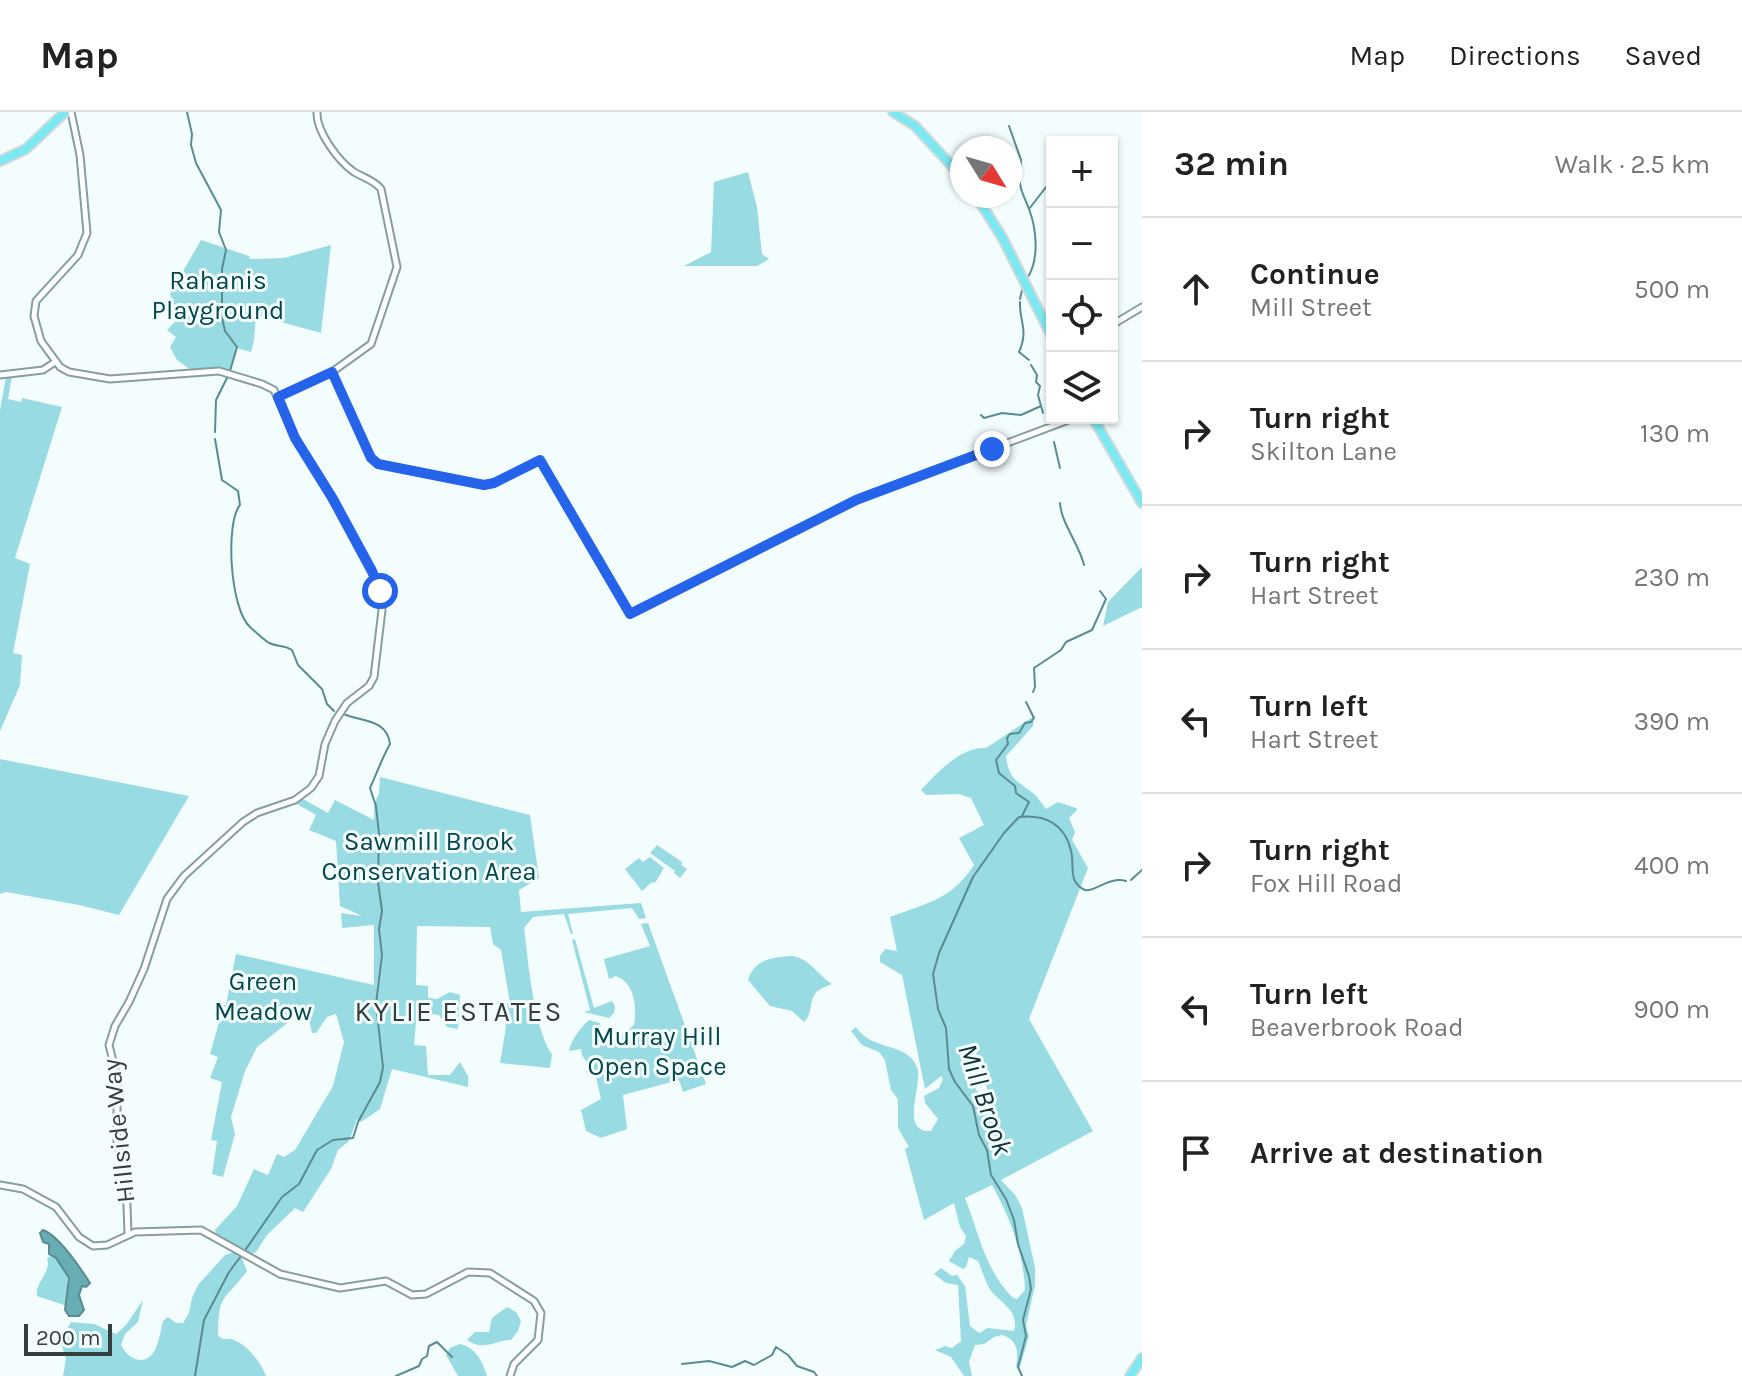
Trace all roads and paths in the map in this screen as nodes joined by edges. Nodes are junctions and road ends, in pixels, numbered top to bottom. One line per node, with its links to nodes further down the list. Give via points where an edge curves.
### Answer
1 (68, 112): 4 (main road, via 26,149); 10 (street, via 80,155 87,235 78,255 40,294 33,311 40,339)
2 (317, 112): 11 (street, via 319,127 345,164 381,188 397,262 371,344)
3 (893, 112): 5 (main road, via 915,126)
4 (0, 161)
5 (950, 164)
6 (983, 208): 9 (main road)
7 (1142, 307): 8 (street)
8 (1118, 321)
9 (1046, 325)
10 (55, 362): 12 (street, via 44,370); 13 (street, via 65,371 105,379 222,372 267,386)
11 (332, 372): 13 (street); 14 (street, via 378,464 484,485 540,460 630,614 863,497)
12 (0, 375)
13 (278, 397): 18 (street, Hillside Way, via 295,438 377,582 382,610 377,671 371,685 347,703 335,721 313,785 295,800 247,819 168,895 144,969 109,1047 117,1077 117,1143 126,1177)
14 (1058, 424)
15 (1096, 424): 16 (main road)
16 (1142, 503)
17 (0, 1185): 18 (street, via 23,1189 56,1207 90,1245 106,1245)
18 (128, 1234): 20 (street, via 204,1231 270,1270 333,1287 384,1281 421,1295 469,1271 490,1273 534,1301 541,1313 538,1340 514,1364)
19 (1142, 1358): 21 (main road)
20 (510, 1376)
21 (1130, 1376)

